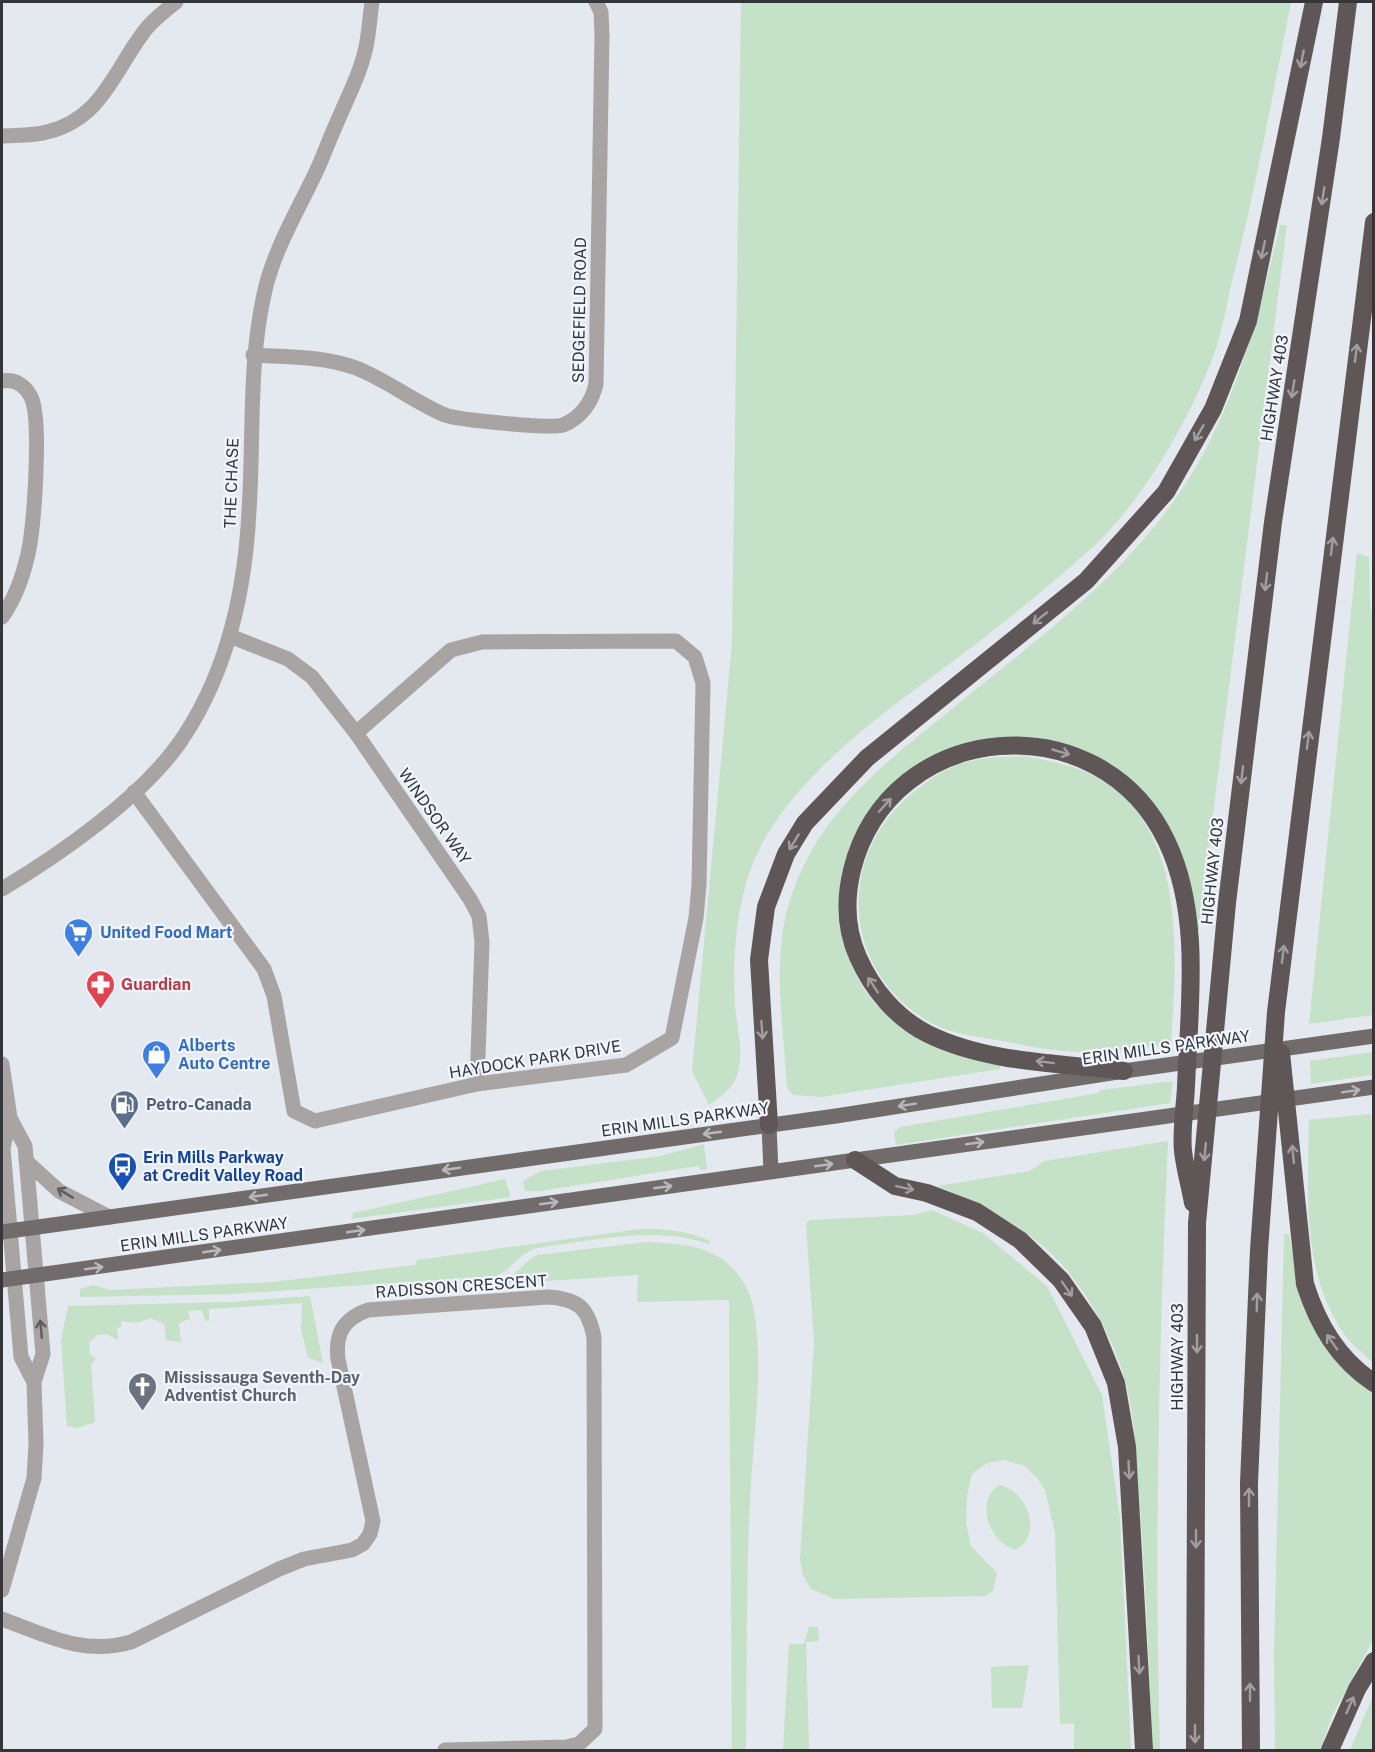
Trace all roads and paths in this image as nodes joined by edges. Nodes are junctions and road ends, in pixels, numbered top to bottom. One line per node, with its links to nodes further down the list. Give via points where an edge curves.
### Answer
1 (176, 2): 6 (street, via 143,32 91,111 73,123 46,132)
2 (372, 2): 8 (street, THE CHASE, via 354,86 279,245 265,288)
3 (596, 2): 8 (street, SEDGEFIELD ROAD, via 601,12 602,36 596,384 593,399 580,414 562,426 464,420 433,409 358,369 328,360)
4 (1314, 2): 22 (highway, one-way to 22, via 1248,321 1213,409 1166,492 1086,581 867,758 805,823 786,854 766,907 759,960)
5 (1348, 2): 27 (highway, HIGHWAY 403, one-way to 27, via 1270,545 1227,903)
6 (2, 136)
7 (1374, 222): 15 (highway, one-way to 7)
8 (253, 355): 11 (street, THE CHASE, via 249,511 244,571)
9 (2, 381): 10 (street, via 9,380 26,389 36,412 30,545 21,581)
10 (2, 617)
11 (230, 636): 12 (street, WINDSOR WAY, via 288,659 312,677); 13 (street, THE CHASE, via 210,690 177,747)
12 (356, 733): 19 (street, WINDSOR WAY, via 479,916 482,942); 19 (street, HAYDOCK PARK DRIVE, via 451,650 482,642 676,641 695,657 703,683 699,885 672,1038 626,1065)
13 (134, 792): 14 (street, THE CHASE, via 70,844); 19 (street, HAYDOCK PARK DRIVE, via 264,969 274,996 294,1111 315,1121)
14 (2, 889)
15 (1276, 1012): 33 (highway, one-way to 15, via 1334,1345 1312,1306 1305,1284); 40 (highway, one-way to 15, via 1249,1484 1259,1250)
16 (1374, 1036): 18 (main road, ERIN MILLS PARKWAY)
17 (2, 1064): 21 (street)
18 (1124, 1071): 22 (main road, ERIN MILLS PARKWAY, one-way to 22); 27 (highway, one-way to 27, via 1004,1057 951,1042 904,1019 879,994 852,944 849,880 855,858 881,808 917,775 955,754 979,748 1029,745 1056,750 1114,776 1155,819 1181,881 1189,933 1183,1150)
19 (477, 1084)
20 (1374, 1087): 23 (main road, ERIN MILLS PARKWAY, one-way to 20)
21 (10, 1118): 24 (street, via 25,1146); 29 (street, via 3,1148)
22 (770, 1125): 25 (main road); 26 (main road, ERIN MILLS PARKWAY, one-way to 26)
23 (855, 1160): 25 (main road, ERIN MILLS PARKWAY, one-way to 23); 38 (highway, one-way to 38, via 895,1186 977,1212 1020,1240 1061,1280 1093,1326 1116,1383 1127,1447)
24 (26, 1161): 26 (street, one-way to 24, via 59,1191); 28 (street)
25 (771, 1172): 30 (main road, ERIN MILLS PARKWAY, one-way to 25)
26 (109, 1217): 28 (main road, ERIN MILLS PARKWAY)
27 (1197, 1223): 39 (highway, HIGHWAY 403, one-way to 39)
28 (32, 1228): 29 (main road, ERIN MILLS PARKWAY); 30 (street)
29 (6, 1232): 31 (street)
30 (36, 1276): 31 (main road, ERIN MILLS PARKWAY); 32 (street, one-way to 30, via 43,1354)
31 (8, 1280): 32 (street, via 21,1357)
32 (34, 1382): 34 (street, via 34,1478)
33 (1374, 1383)
34 (2, 1590)
35 (2, 1619): 37 (street, RADISSON CRESCENT, via 77,1646 114,1647 279,1569 363,1544 373,1521 336,1345 345,1323 368,1310 566,1298 579,1304 591,1319 594,1338 594,1729 579,1744 566,1747)
36 (1374, 1660): 41 (highway, one-way to 36)
37 (445, 1750)
38 (1144, 1750)
39 (1195, 1750)
40 (1251, 1750)
41 (1330, 1750)

